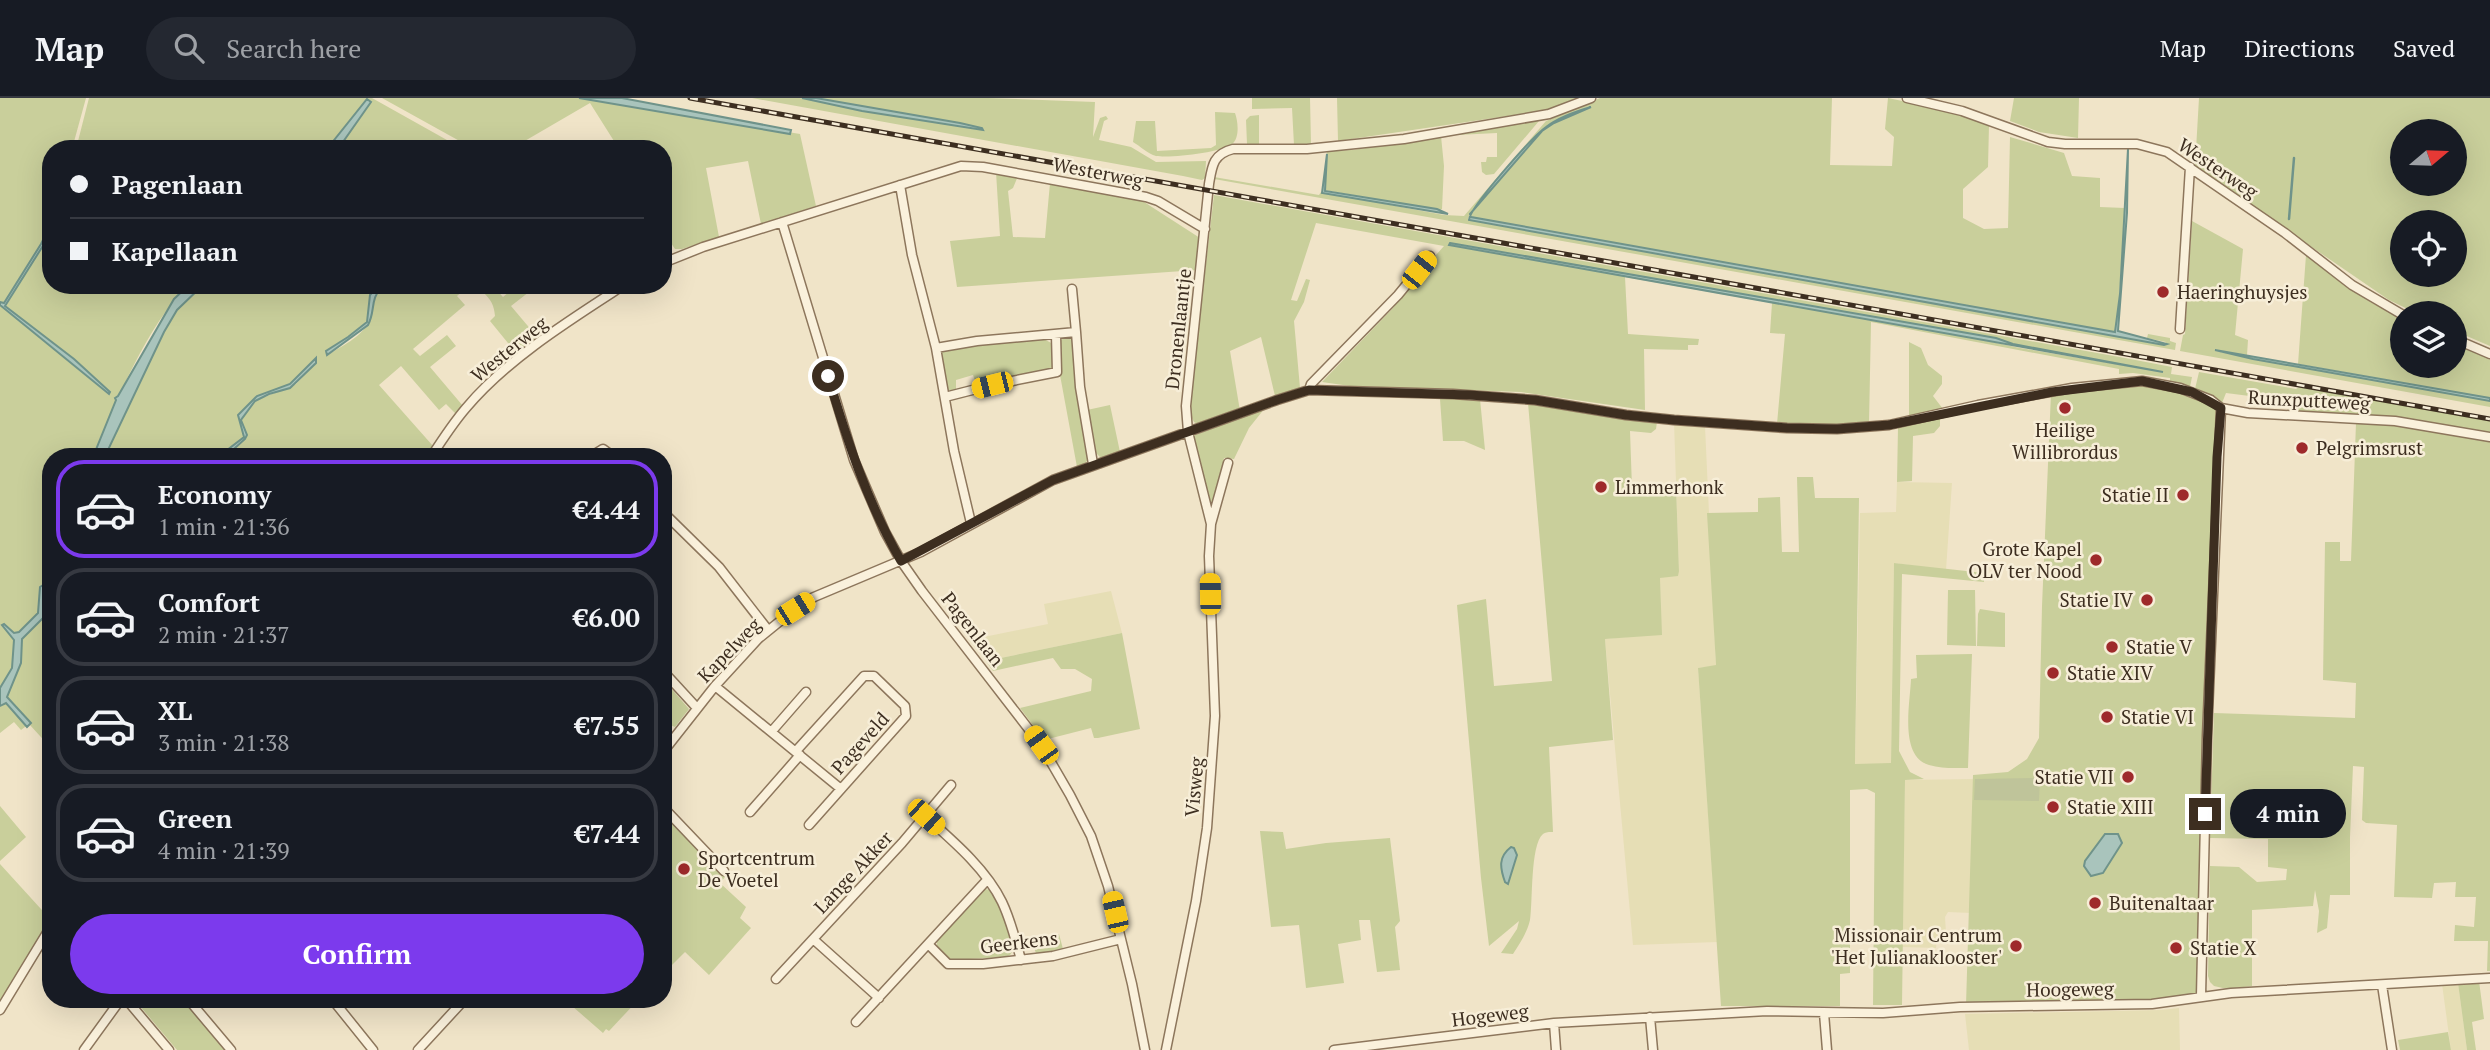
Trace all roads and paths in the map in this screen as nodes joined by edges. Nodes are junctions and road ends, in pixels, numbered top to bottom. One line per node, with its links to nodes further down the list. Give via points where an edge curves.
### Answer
1 (1591, 98): 6 (street, via 1549,114 1404,139 1307,149 1228,150 1213,162)
2 (1907, 98): 3 (street, Westerweg, via 1954,108 2048,142 2152,146)
3 (2190, 167): 11 (street, Westerweg); 12 (street)
4 (900, 185): 5 (street, Westerweg); 6 (street, Westerweg, via 961,166 983,167 1146,197); 16 (street, via 914,265)
5 (782, 222): 8 (street, Westerweg); 30 (street, Pagenlaan, via 854,460)
6 (1205, 229): 22 (street, Dronenlaantje, via 1187,391)
7 (1430, 256): 18 (street)
8 (672, 260)
9 (1072, 289): 13 (street)
10 (611, 294): 24 (street, Westerweg, via 495,379 467,407)
11 (2390, 307)
12 (2180, 329)
13 (1076, 332): 14 (street); 26 (street)
14 (1056, 335): 16 (street); 19 (street, via 1057,372)
15 (2467, 343): 17 (street)
16 (936, 348): 19 (street)
17 (2490, 354)
18 (1309, 390): 21 (street, Kapelweg, via 1523,399); 22 (street, Kapelweg)
19 (945, 397): 28 (street)
20 (2221, 408): 21 (street, Runxputteweg, via 2192,392 2142,381 2059,391 1867,427 1787,428); 23 (street, Runxputteweg, via 2250,414 2395,421); 55 (street)
21 (1674, 420)
22 (1188, 432): 26 (street, Kapelweg); 29 (street, Visweg)
23 (2490, 438)
24 (438, 448)
25 (1228, 463): 29 (street, Visweg)
26 (1093, 464): 28 (street, Kapelweg)
27 (672, 521): 31 (street, via 719,567)
28 (971, 523): 30 (street, Kapelweg)
29 (1211, 524): 73 (street, Visweg, via 1215,739 1196,901)
30 (901, 561): 31 (street, Kapelweg, via 814,597); 48 (street, Pagenlaan, via 1041,745 1065,786 1091,836)
31 (768, 630): 33 (street, Kapelweg)
32 (672, 681): 35 (street)
33 (715, 686): 35 (street, Kapelweg); 36 (street, Pageveld)
34 (806, 692): 36 (street)
35 (696, 708): 37 (street, Kapelweg)
36 (772, 731): 38 (street, Pageveld)
37 (672, 740)
38 (798, 753): 40 (street, Pageveld); 40 (street, Pageveld, via 864,676 874,676 905,706 906,716); 41 (street, Pageveld)
39 (951, 785): 43 (street, Lange Akker)
40 (841, 789): 44 (street, Pageveld)
41 (750, 812)
42 (672, 816): 45 (street)
43 (926, 817): 46 (street); 47 (street, Lange Akker)
44 (809, 825)
45 (724, 871)
46 (987, 880): 50 (street); 51 (street, via 1001,900)
47 (813, 939): 53 (street, Lange Akker); 56 (street)
48 (1121, 939): 51 (street, Geerkens); 72 (street, Pagenlaan)
49 (42, 941): 62 (street)
50 (928, 944): 51 (street, Geerkens, via 948,964); 56 (street)
51 (1021, 960)
52 (2490, 978): 54 (street, Hoogeweg)
53 (776, 979)
54 (2382, 985): 55 (street, Hoogeweg); 78 (street)
55 (2201, 996): 63 (street, Hoogeweg, via 2152,1004)
56 (879, 998): 65 (street)
57 (116, 1008): 67 (street)
58 (131, 1008): 68 (street)
59 (196, 1008): 69 (street)
60 (339, 1008): 70 (street)
61 (457, 1008): 71 (street)
62 (0, 1010)
63 (1824, 1013): 64 (street, Hoogeweg); 77 (street)
64 (1650, 1017): 66 (street, Hogeweg); 76 (street)
65 (856, 1022)
66 (1554, 1023): 74 (street, Hogeweg); 75 (street)
67 (84, 1050)
68 (169, 1050)
69 (231, 1050)
70 (373, 1050)
71 (418, 1050)
72 (1145, 1050)
73 (1166, 1050)
74 (1334, 1050)
75 (1556, 1050)
76 (1653, 1050)
77 (1827, 1050)
78 (2392, 1050)

